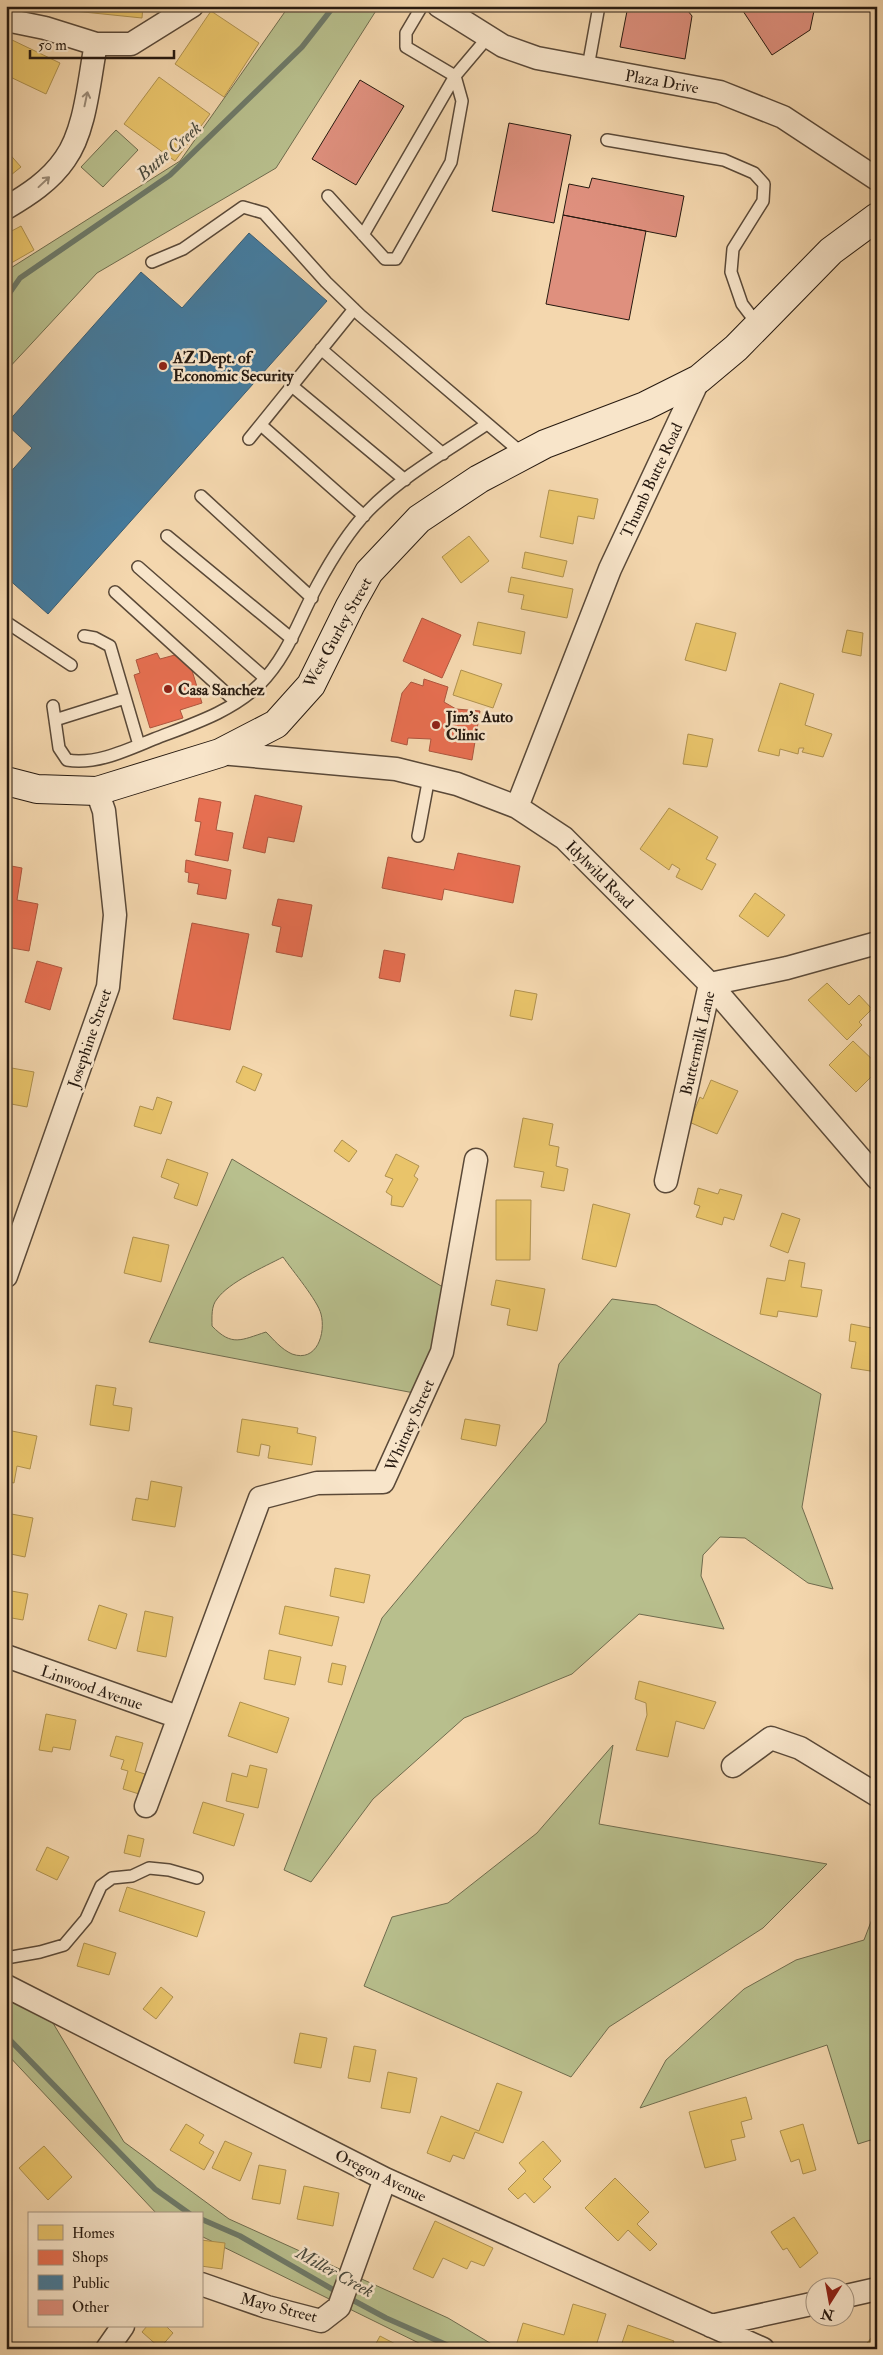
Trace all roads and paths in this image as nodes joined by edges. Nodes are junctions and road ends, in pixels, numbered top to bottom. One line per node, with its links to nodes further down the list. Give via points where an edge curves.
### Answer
1 (192, 6): 7 (street, via 131,44)
2 (422, 6): 9 (lane, via 406,33 406,47)
3 (439, 6): 6 (street, Plaza Drive)
4 (599, 6): 8 (lane)
5 (6, 20): 7 (street)
6 (488, 37): 8 (street, Plaza Drive, via 537,58); 9 (lane)
7 (96, 44): 13 (street, one-way to 7, via 36,190 66,159 81,121)
8 (588, 68): 11 (street, Plaza Drive, via 720,92 783,117)
9 (455, 76): 15 (lane); 15 (lane, via 462,101 451,162 396,259 385,259)
10 (607, 140): 18 (lane, via 724,160 754,173 764,184 763,201 733,249 731,272 742,304)
11 (877, 179)
12 (328, 196): 15 (lane)
13 (6, 208)
14 (877, 217): 18 (main road, Thumb Butte Road, via 831,251)
15 (363, 236)
16 (152, 262): 17 (lane, via 183,250 244,207 264,213)
17 (354, 309): 19 (lane); 22 (lane)
18 (758, 325): 20 (main road, Thumb Butte Road)
19 (322, 349): 21 (lane); 25 (lane)
20 (699, 379): 26 (main road, West Gurley Street, via 645,406); 48 (street, Thumb Butte Road, via 610,569)
21 (292, 386): 23 (lane); 27 (lane)
22 (487, 424): 25 (lane); 26 (lane)
23 (260, 425): 24 (lane); 29 (lane)
24 (250, 439)
25 (443, 454): 27 (lane)
26 (524, 455): 44 (main road, West Gurley Street, via 479,479 419,519 370,572 311,685 276,724)
27 (405, 480): 29 (lane)
28 (201, 496): 33 (lane)
29 (364, 516): 33 (lane, via 339,549)
30 (167, 536): 36 (lane)
31 (138, 567): 38 (lane)
32 (115, 592): 40 (lane)
33 (312, 598): 36 (lane)
34 (6, 622): 37 (lane)
35 (84, 636): 39 (lane, via 110,646)
36 (292, 639): 38 (lane)
37 (71, 665)
38 (265, 678): 40 (lane)
39 (125, 698): 42 (lane); 43 (lane)
40 (236, 702): 43 (lane, via 189,726)
41 (53, 706): 42 (lane)
42 (55, 720): 43 (lane, via 59,748 67,760 80,762)
43 (139, 745)
44 (220, 754): 45 (street, Idylwild Road, via 396,769); 47 (main road, West Gurley Street)
45 (429, 777): 48 (street, Idylwild Road); 49 (lane)
46 (6, 781): 47 (main road, West Gurley Street, via 37,790)
47 (98, 791): 55 (street, Josephine Street, via 104,811 115,915 108,987)
48 (517, 807): 51 (street, Idylwild Road, via 564,838)
49 (418, 836)
50 (877, 943): 51 (street, Buttermilk Lane, via 787,968)
51 (710, 984): 53 (street, Idylwild Road); 54 (street, Buttermilk Lane)
52 (476, 1160): 57 (street, Whitney Street, via 442,1352 384,1482 317,1483 260,1498)
53 (877, 1178)
54 (666, 1181)
55 (6, 1276)
56 (6, 1656): 57 (street, Linwood Avenue)
57 (178, 1717): 60 (street, Whitney Street)
58 (733, 1766): 59 (street, via 771,1738 800,1748)
59 (877, 1795)
60 (146, 1806)
61 (197, 1878): 62 (lane, via 149,1868 132,1876 112,1878 101,1886 86,1919 64,1944)
62 (6, 1958)
63 (6, 1986): 64 (street, Oregon Avenue)
64 (385, 2179): 65 (street, Mayo Street, via 339,2307 321,2321 267,2307); 69 (street, Oregon Avenue)
65 (202, 2284)
66 (877, 2290): 67 (street)
67 (856, 2294)
68 (806, 2305): 69 (street)
69 (711, 2326): 72 (street, Oregon Avenue)
70 (122, 2328): 71 (street)
71 (107, 2349)
72 (763, 2349)

